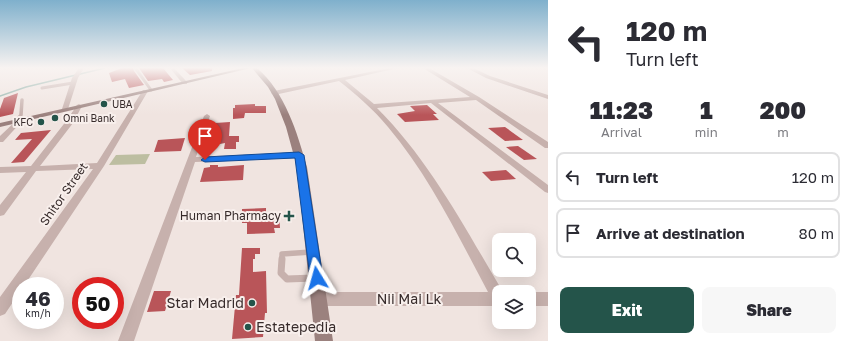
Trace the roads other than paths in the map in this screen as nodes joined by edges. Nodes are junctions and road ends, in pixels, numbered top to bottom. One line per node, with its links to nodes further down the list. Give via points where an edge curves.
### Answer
1 (55, 84): 10 (lane)
2 (73, 84): 19 (street)
3 (144, 84): 11 (lane)
4 (181, 84): 11 (main road)
5 (268, 84): 12 (main road)
6 (317, 84): 12 (street)
7 (346, 84): 18 (street)
8 (453, 84): 14 (street)
9 (509, 84): 13 (street)
10 (42, 88)
11 (148, 91): 17 (main road); 27 (street, Shitor Street)
12 (274, 93): 25 (main road, via 289,122)
13 (548, 97)
14 (477, 98): 16 (street); 24 (street)
15 (22, 100): 21 (lane)
16 (432, 102): 18 (street); 30 (street)
17 (79, 106): 19 (main road); 28 (street)
18 (372, 106): 34 (street, via 418,158)
19 (65, 109): 21 (main road)
20 (207, 116): 26 (street)
21 (18, 120): 22 (main road); 23 (street)
22 (1, 125)
23 (0, 140)
24 (548, 146)
25 (299, 155): 26 (street); 32 (main road)
26 (190, 160): 40 (street)
27 (100, 166): 28 (street); 39 (street, Shitor Street)
28 (35, 167): 29 (street); 31 (street)
29 (0, 170)
30 (548, 190)
31 (0, 212)
32 (313, 252): 33 (main road); 33 (lane, via 282,254 281,273 287,279)
33 (317, 278): 35 (main road)
34 (492, 287)
35 (319, 299): 36 (street, Nii Mai Lk); 41 (main road)
36 (492, 299)
37 (536, 299): 38 (street)
38 (548, 299)
39 (0, 309)
40 (126, 341)
41 (324, 341)

